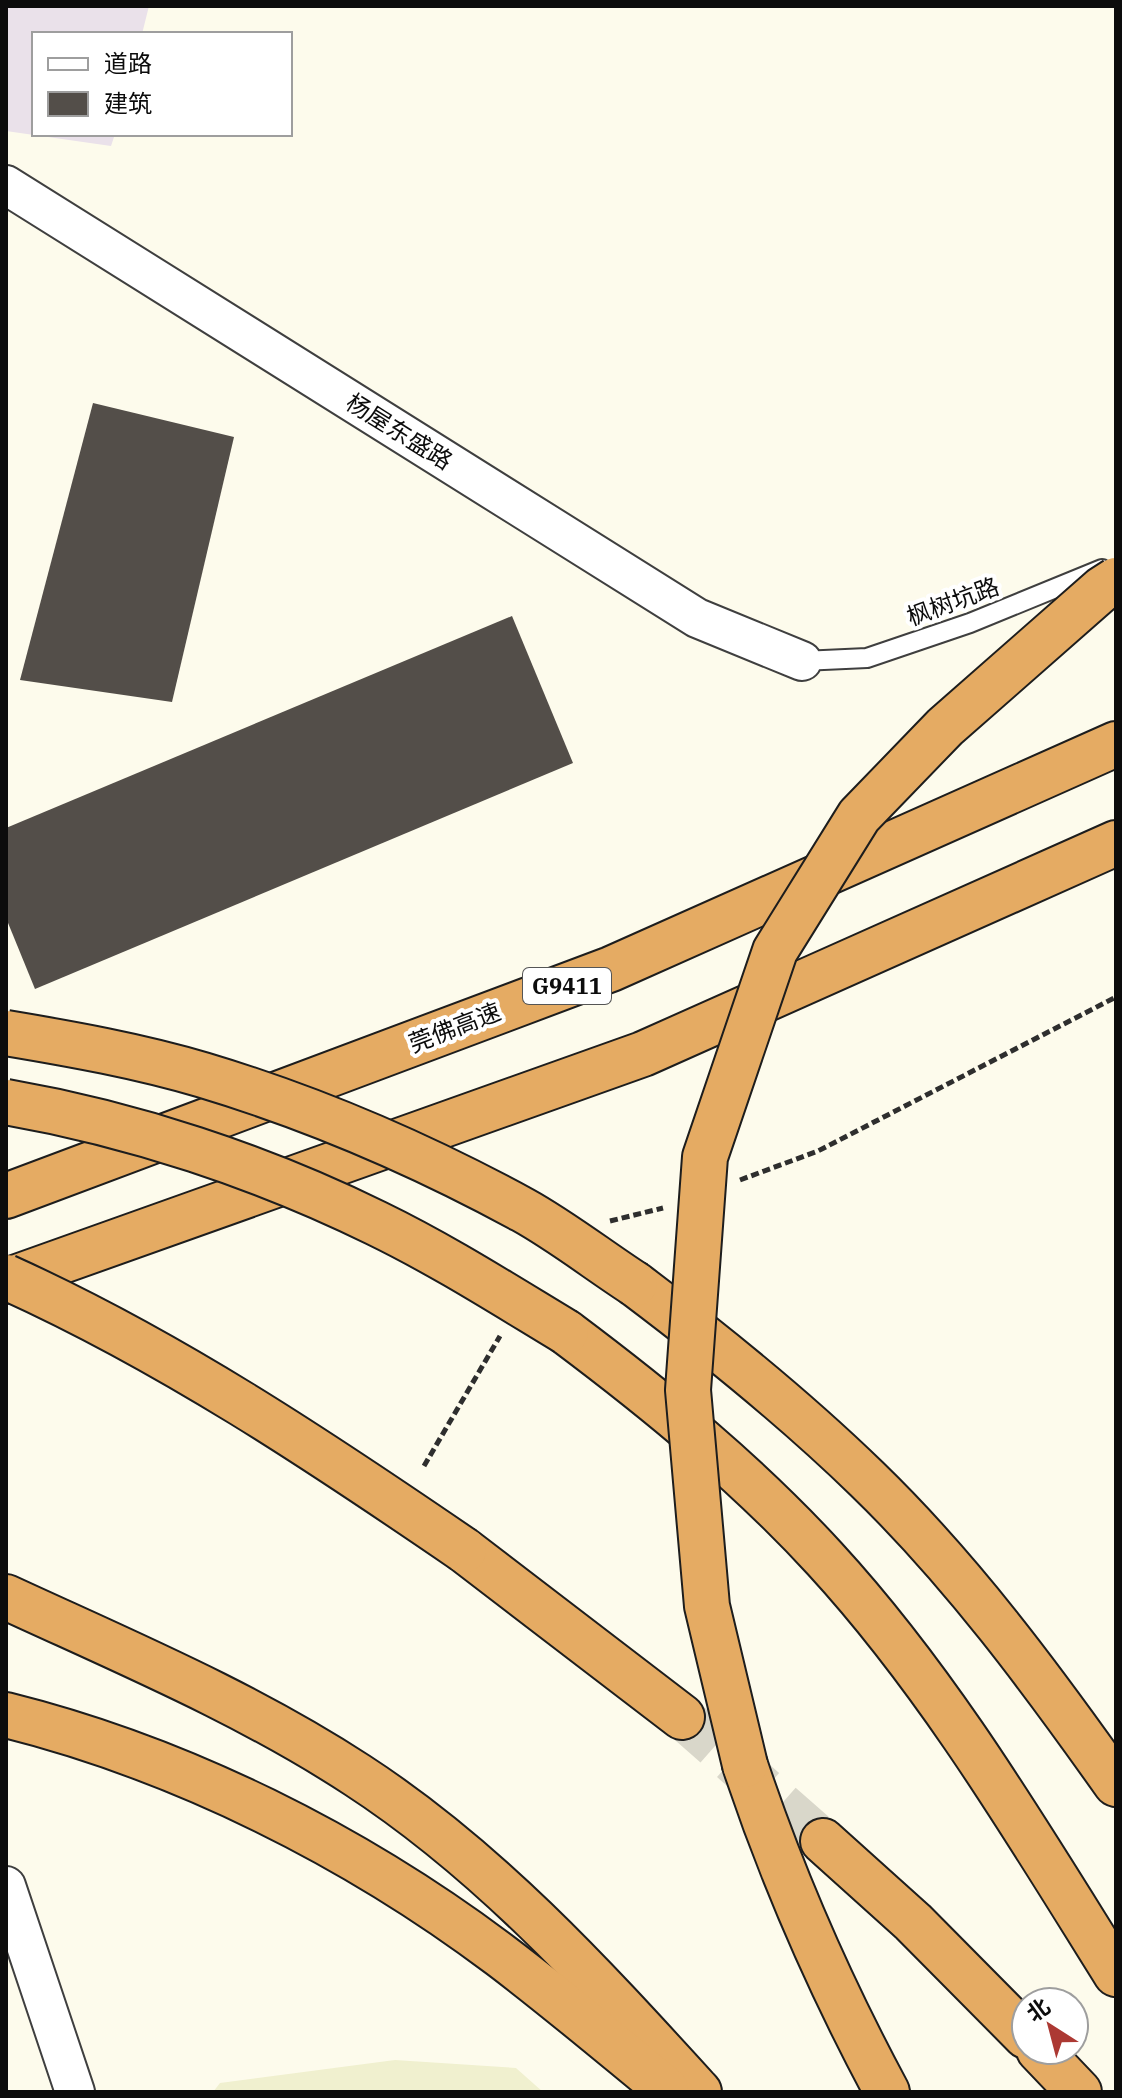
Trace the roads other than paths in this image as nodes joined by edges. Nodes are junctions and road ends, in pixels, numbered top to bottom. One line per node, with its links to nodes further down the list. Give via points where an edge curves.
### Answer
1 (6, 185): 4 (street, 杨屋东盛路, via 697,618)
2 (1116, 564): 4 (lane, 枫树坑路, via 867,658)
3 (1116, 580): 23 (highway, bridge, via 945,727 859,816 775,951 705,1157 688,1390 707,1606 745,1765 801,1917)
4 (802, 661)
5 (1116, 744): 9 (highway, 莞佛高速 / G9411, via 611,969)
6 (1116, 843): 10 (highway, via 643,1054)
7 (6, 1033): 14 (highway, bridge, via 203,1075 338,1124 526,1212 635,1284 728,1354 869,1481 1023,1657)
8 (6, 1102): 17 (highway, bridge, via 76,1115 298,1187 453,1263 566,1332 641,1389 724,1459 825,1559 939,1703)
9 (6, 1196)
10 (6, 1279): 13 (highway, bridge, via 140,1344 219,1390 464,1550)
11 (6, 1597): 22 (highway, via 235,1703 358,1776 522,1907)
12 (6, 1715): 21 (highway, via 128,1751 319,1840 498,1954)
13 (682, 1717)
14 (1116, 1784)
15 (823, 1841): 18 (highway)
16 (6, 1886): 20 (street)
17 (1116, 1974)
18 (1010, 2020)
19 (1054, 2066): 24 (highway)
20 (75, 2092)
21 (670, 2092)
22 (699, 2092)
23 (887, 2092)
24 (1079, 2092)

